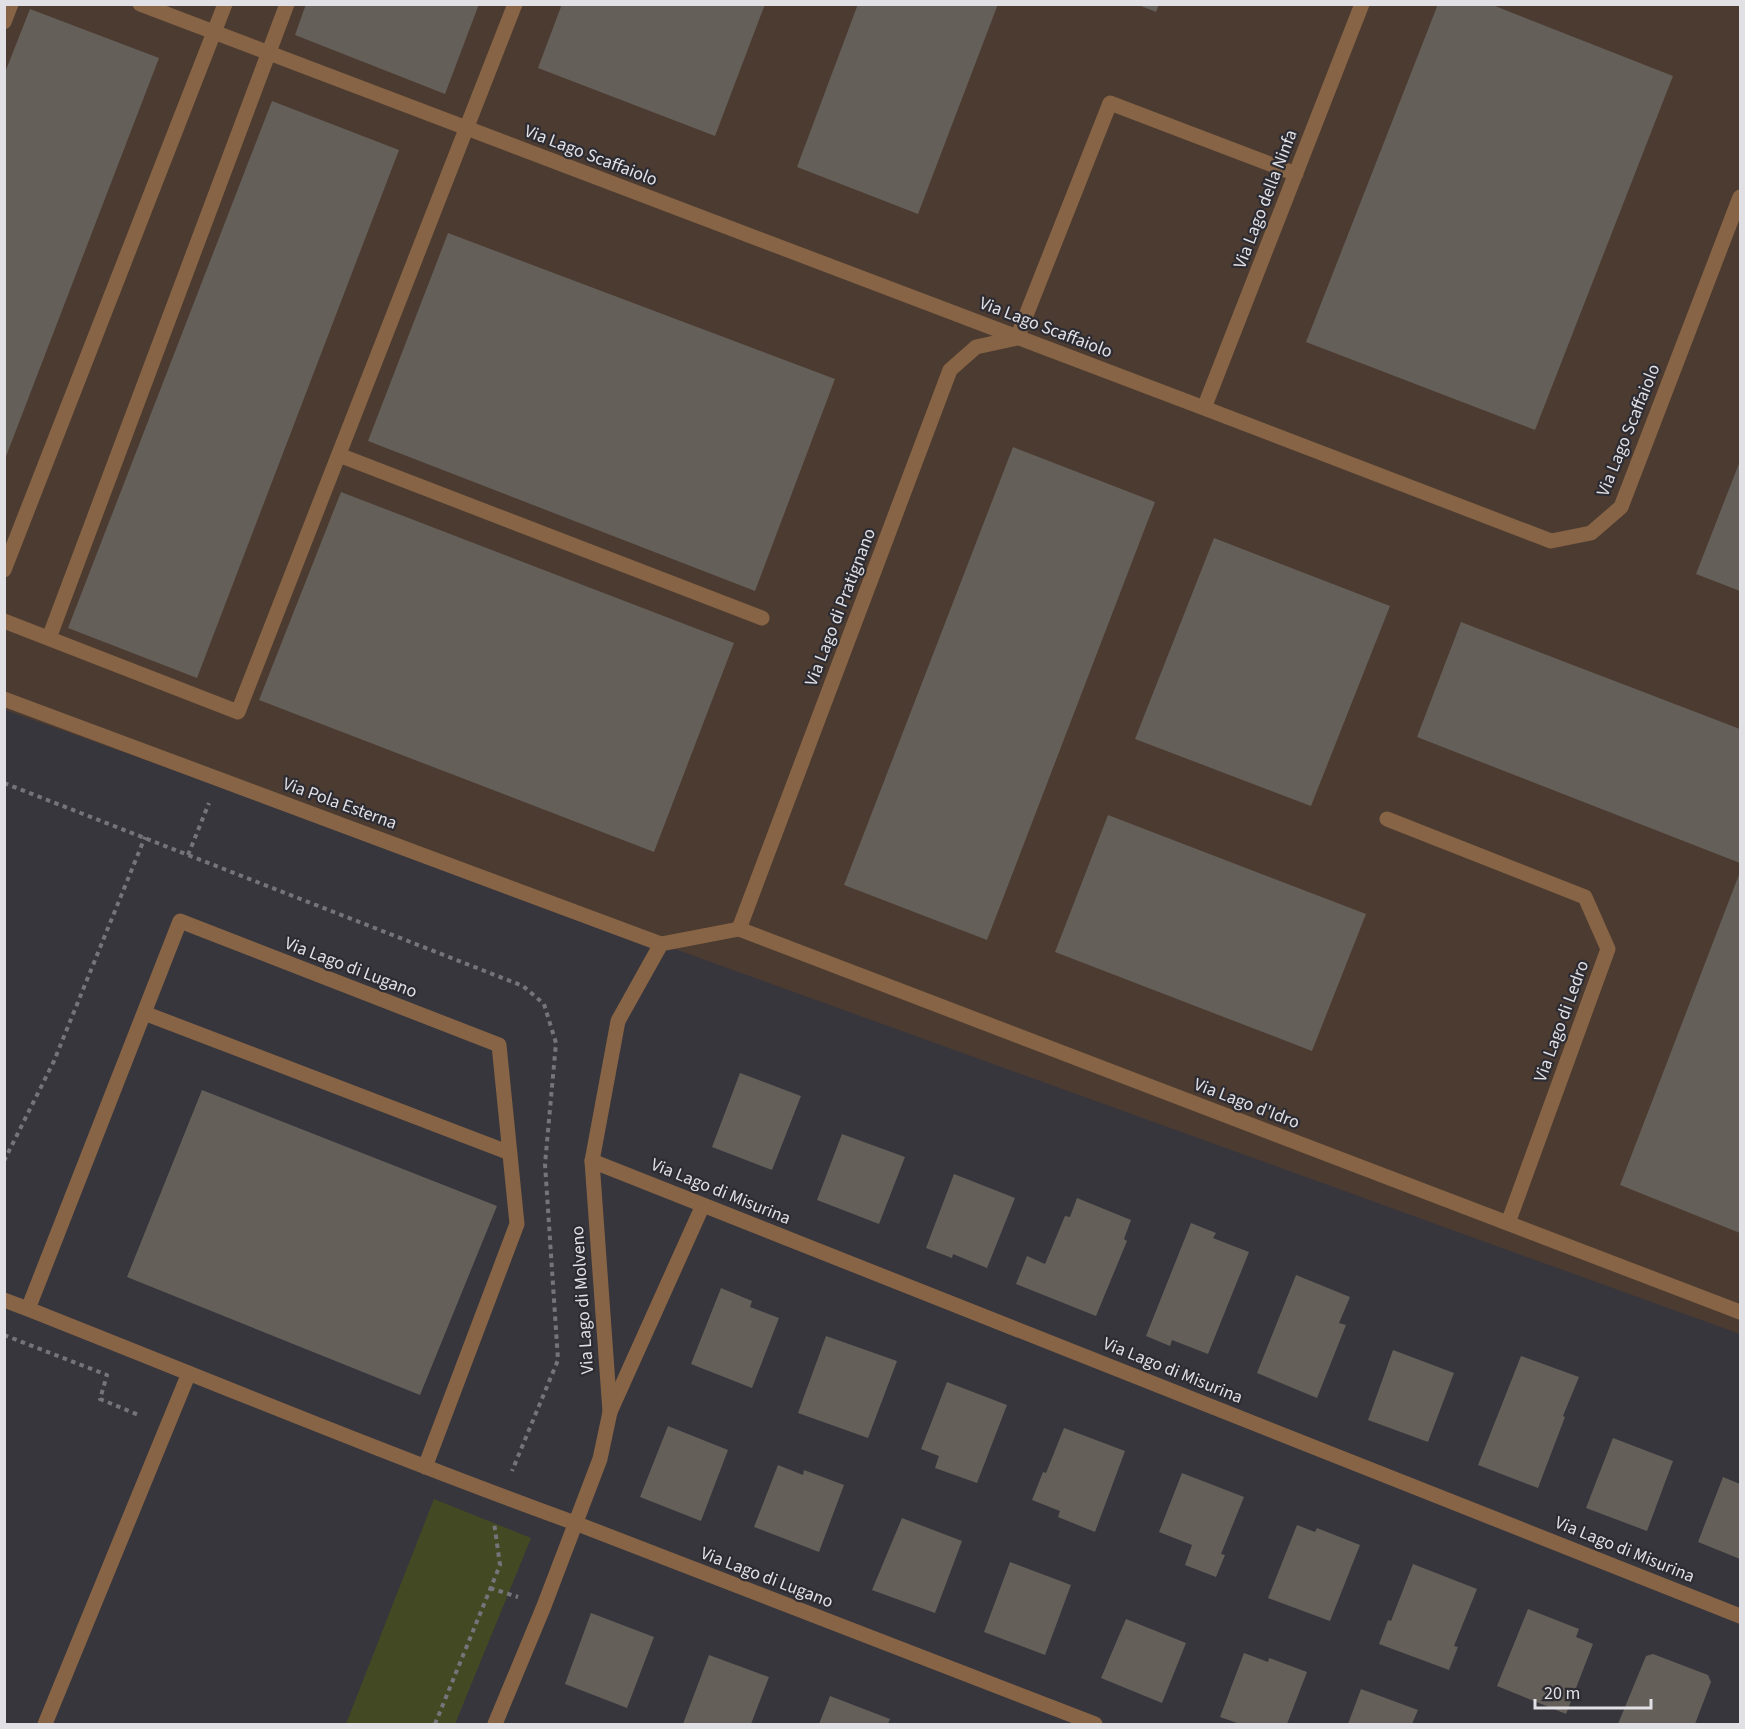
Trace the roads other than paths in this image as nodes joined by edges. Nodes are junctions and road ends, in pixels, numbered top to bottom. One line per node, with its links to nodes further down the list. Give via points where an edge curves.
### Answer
1 (11, 4): 7 (street)
2 (140, 4): 8 (street, Via Lago Scaffaiolo)
3 (225, 4): 8 (street)
4 (287, 4): 9 (street)
5 (515, 4): 10 (street)
6 (1362, 4): 11 (street, Via Lago della Ninfa)
7 (4, 22)
8 (215, 33): 9 (street, Via Lago Scaffaiolo); 16 (street)
9 (269, 54): 10 (street, Via Lago Scaffaiolo); 19 (street)
10 (466, 128): 13 (street, Via Lago Scaffaiolo); 15 (street)
11 (1296, 174): 13 (street, via 1110,103); 14 (street, Via Lago della Ninfa)
12 (1740, 197): 14 (street, Via Lago Scaffaiolo, via 1621,507 1591,533 1551,541)
13 (1017, 338): 14 (street, Via Lago Scaffaiolo); 22 (street, Via Lago di Pratignano, via 976,347 950,370)
14 (1204, 408)
15 (339, 455): 17 (street); 19 (street, via 238,712)
16 (4, 570)
17 (762, 618)
18 (4, 621): 19 (street)
19 (49, 638)
20 (4, 699): 23 (street, Via Pola Esterna)
21 (1387, 819): 28 (street, Via Lago di Ledro, via 1585,897 1608,949)
22 (739, 929): 23 (street); 28 (street, Via Lago d'Idro)
23 (661, 944): 26 (street, Via Lago di Molveno, via 618,1021)
24 (144, 1012): 25 (street); 25 (street, Via Lago di Lugano, via 180,921 499,1045); 30 (street, Via Lago di Lugano)
25 (510, 1153): 34 (street, Via Lago di Lugano, via 517,1224)
26 (592, 1161): 27 (street, Via Lago di Misurina); 33 (street, Via Lago di Molveno)
27 (703, 1205): 33 (street); 36 (street, Via Lago di Misurina)
28 (1508, 1223): 31 (street, Via Lago d'Idro)
29 (4, 1300): 30 (street, Via Lago di Lugano)
30 (28, 1309): 32 (street, Via Lago di Lugano)
31 (1740, 1312)
32 (189, 1373): 34 (street, Via Lago di Lugano); 37 (street)
33 (610, 1412): 35 (street, Via Lago di Molveno, via 600,1459)
34 (425, 1467): 35 (street, Via Lago di Lugano)
35 (575, 1523): 38 (street, Via Lago di Molveno); 39 (street, Via Lago di Lugano)
36 (1740, 1616)
37 (45, 1725)
38 (495, 1725)
39 (1095, 1725)

